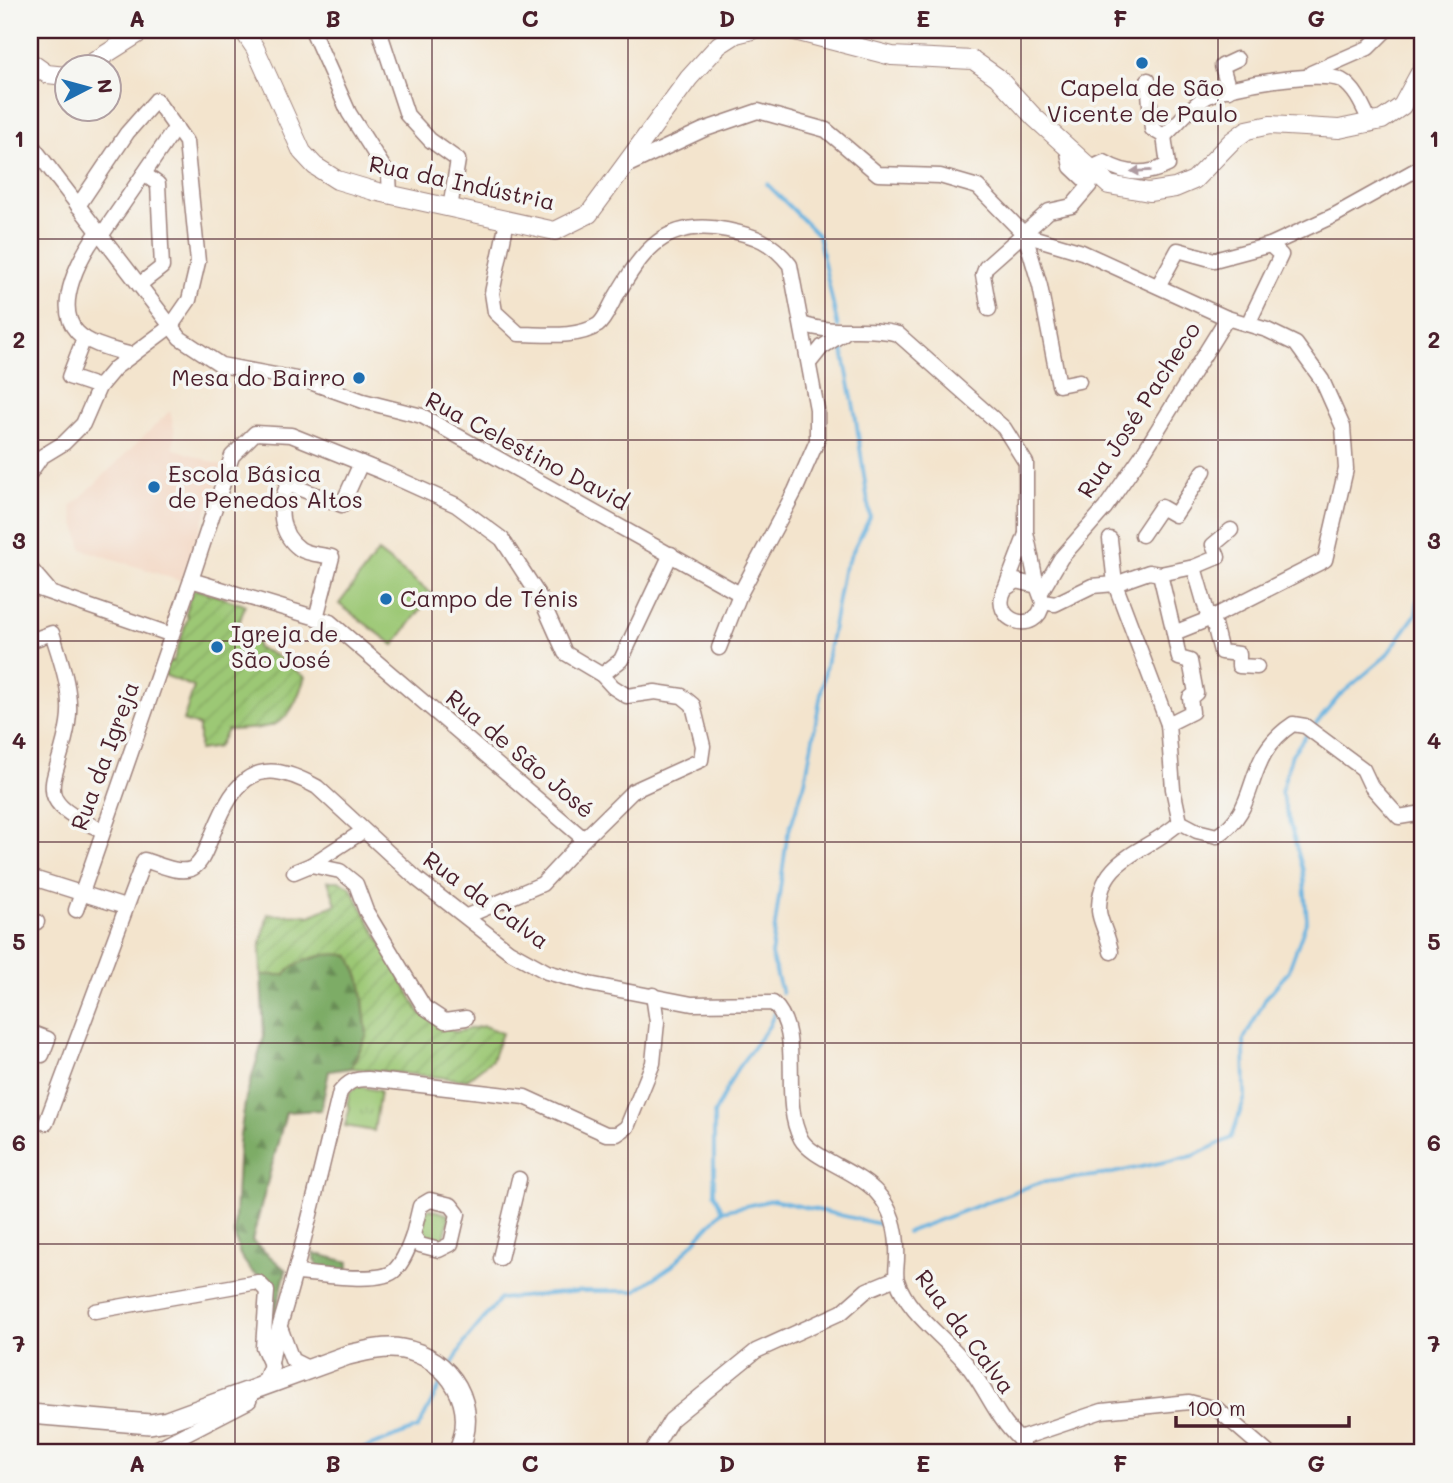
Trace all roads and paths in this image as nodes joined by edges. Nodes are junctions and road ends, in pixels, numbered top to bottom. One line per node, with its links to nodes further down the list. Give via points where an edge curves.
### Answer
1 (144, 30): 8 (street)
2 (243, 30): 25 (street, Rua da Indústria, via 302,152 337,180)
3 (312, 30): 25 (street, via 349,113 389,176)
4 (379, 30): 27 (street, via 407,116 458,160)
5 (752, 30): 21 (street, Rua da Indústria, via 719,45 689,78)
6 (791, 30): 20 (street, via 892,56 973,60 997,77)
7 (1386, 30): 13 (street, via 1368,48)
8 (109, 52)
9 (1237, 59): 15 (street, via 1222,66)
10 (30, 62): 12 (street)
11 (1423, 66): 16 (street, via 1402,106)
12 (52, 75)
13 (1307, 75): 15 (street); 16 (street, via 1343,81 1359,99)
14 (1148, 80): 18 (street, via 1152,129)
15 (1229, 90): 18 (street, via 1192,107)
16 (1371, 124): 23 (street, via 1339,129 1270,125 1247,130 1194,180 1162,190 1120,189)
17 (176, 127): 24 (street); 26 (street, via 156,100); 38 (street, via 186,142 198,262 189,300)
18 (1164, 136): 23 (street, one-way to 23, via 1168,165 1158,170 1119,172 1104,162)
19 (30, 143): 26 (street, Rua Celestino David)
20 (1067, 148): 23 (street); 30 (street, via 1071,167 1090,185 1072,206 1049,211)
21 (626, 166): 28 (street, Rua da Indústria, via 589,214 571,226 555,231); 30 (street, via 703,130 758,111 826,130 878,174 940,176 978,187)
22 (1423, 166): 31 (street)
23 (1089, 169)
24 (144, 174): 29 (street); 32 (street, via 158,184 162,267)
25 (390, 194): 27 (street, Rua da Indústria)
26 (78, 206): 29 (street, Rua Celestino David)
27 (450, 208): 28 (street, Rua da Indústria)
28 (507, 221): 36 (street, via 492,293 495,312 519,334 570,335 599,324 644,251 668,233 694,227 746,234 775,246 790,265)
29 (100, 234): 32 (street, Rua Celestino David); 40 (street, via 74,272 69,295 70,318)
30 (1025, 236): 33 (street, via 1082,252); 34 (street, via 986,267 983,275); 43 (street, via 1040,286 1059,385)
31 (1270, 245): 33 (street, via 1214,260 1178,250); 37 (street, via 1281,255)
32 (139, 285): 38 (street, Rua Celestino David)
33 (1158, 286): 35 (street)
34 (989, 309)
35 (1227, 318): 37 (street); 54 (street, Rua José Pacheco, via 1142,456)
36 (803, 324): 39 (street); 42 (street)
37 (1248, 324): 66 (street, via 1296,344 1322,380 1343,428 1346,468 1325,560)
38 (171, 326): 41 (street); 53 (street, Rua Celestino David, via 180,338 221,365 307,381 422,416)
39 (844, 333): 42 (street, via 822,346); 49 (street, via 879,328 898,334 1004,428 1026,463)
40 (84, 338): 41 (street); 44 (street, via 69,377)
41 (132, 355): 44 (street)
42 (810, 362): 63 (street, via 817,441)
43 (1079, 381)
44 (99, 387): 47 (street, via 83,424 41,457)
45 (361, 463): 58 (street, Rua da Igreja, via 291,435 256,433 232,456); 65 (street, via 342,505 288,484 283,495 280,516 287,534 302,550 332,557); 72 (street, Rua da Igreja, via 456,505 502,539 541,600 565,653)
46 (1204, 471): 50 (street, via 1175,515 1161,507)
47 (30, 473)
48 (1231, 530): 55 (street, via 1213,545 1218,557)
49 (1026, 532): 52 (street); 61 (street)
50 (1142, 535)
51 (1110, 539): 59 (street)
52 (1030, 551): 54 (street, via 1041,562); 62 (street)
53 (671, 554): 63 (street, Rua Celestino David); 72 (street, via 621,660)
54 (1061, 558): 62 (street, Rua José Pacheco)
55 (1194, 567): 57 (street, Rua José Pacheco); 66 (street)
56 (30, 568): 64 (street)
57 (1160, 573): 59 (street, Rua José Pacheco, via 1149,572); 67 (street)
58 (191, 580): 65 (street, Rua de São José); 68 (street, Rua da Igreja)
59 (1115, 584): 62 (street, Rua José Pacheco, via 1092,586 1055,604); 73 (street)
60 (30, 586): 64 (street)
61 (1005, 589): 62 (street, Rua José Pacheco, via 1017,581); 62 (street, Rua José Pacheco, via 1002,610 1018,623 1033,621 1042,609)
62 (1040, 593)
63 (740, 594): 70 (street)
64 (54, 595): 68 (street)
65 (316, 618): 78 (street, Rua de São José, via 330,622)
66 (1209, 620): 67 (street); 71 (street, via 1221,652 1239,654 1239,666)
67 (1174, 633): 73 (street, via 1179,658 1190,661 1196,693 1190,698 1192,712)
68 (172, 635): 76 (street, Rua da Igreja)
69 (30, 641): 76 (street, via 52,633 65,672 68,722 51,785 58,804 71,817)
70 (719, 648)
71 (1257, 667)
72 (602, 675): 78 (street, Rua de São José, via 626,696 655,692 682,696 692,705 703,746 701,760 633,791)
73 (1168, 724): 75 (street)
74 (1423, 813): 75 (street, via 1399,817 1371,786 1363,769 1311,730 1293,724 1268,746 1256,766 1242,813 1217,836)
75 (1180, 821): 86 (street, via 1171,831 1118,861 1107,878 1099,912)
76 (102, 830): 82 (street, Rua da Igreja)
77 (363, 831): 79 (street); 83 (street, Rua da Calva, via 317,787 298,776 264,772 234,789 204,856 194,868 183,871 144,860); 85 (street, Rua da Calva)
78 (584, 839): 85 (street, via 542,884)
79 (311, 864): 80 (street); 88 (street, via 340,871 356,884 366,911 424,1007 446,1021)
80 (294, 873)
81 (30, 877): 82 (street)
82 (82, 892): 83 (street); 84 (street, Rua da Igreja)
83 (125, 907): 91 (street)
84 (76, 910)
85 (467, 916): 87 (street, Rua da Calva, via 509,951 548,972)
86 (1111, 953)
87 (653, 995): 95 (street, via 657,1022 653,1063 627,1127 617,1133 606,1134 525,1097 354,1079 340,1092); 96 (street, Rua da Calva, via 692,1004 773,1003 784,1013 791,1116 803,1143 856,1173 879,1194 896,1230)
88 (466, 1018)
89 (30, 1039): 90 (street, via 32,1033 48,1039 42,1055)
90 (30, 1051)
91 (47, 1123)
92 (519, 1179): 94 (street)
93 (413, 1235): 95 (street, via 394,1272 376,1277)
94 (500, 1258)
95 (297, 1273): 98 (street)
96 (896, 1278): 102 (street, Rua da Calva, via 905,1296 966,1363); 105 (street, via 867,1290 842,1312 756,1351 671,1420)
97 (95, 1311): 100 (street, via 258,1282 267,1291 268,1309)
98 (281, 1330): 99 (street, via 292,1360); 100 (street)
99 (308, 1368): 100 (main road); 104 (main road, via 374,1349 402,1349 430,1359 452,1377 466,1407 466,1437)
100 (262, 1379): 101 (main road, via 197,1410 150,1424); 103 (street, via 249,1401)
101 (30, 1413)
102 (1019, 1438): 106 (street, Rua da Calva); 107 (street, via 1102,1411 1189,1402 1217,1409)
103 (148, 1453)
104 (457, 1453)
105 (651, 1453)
106 (1026, 1453)
107 (1268, 1453)

